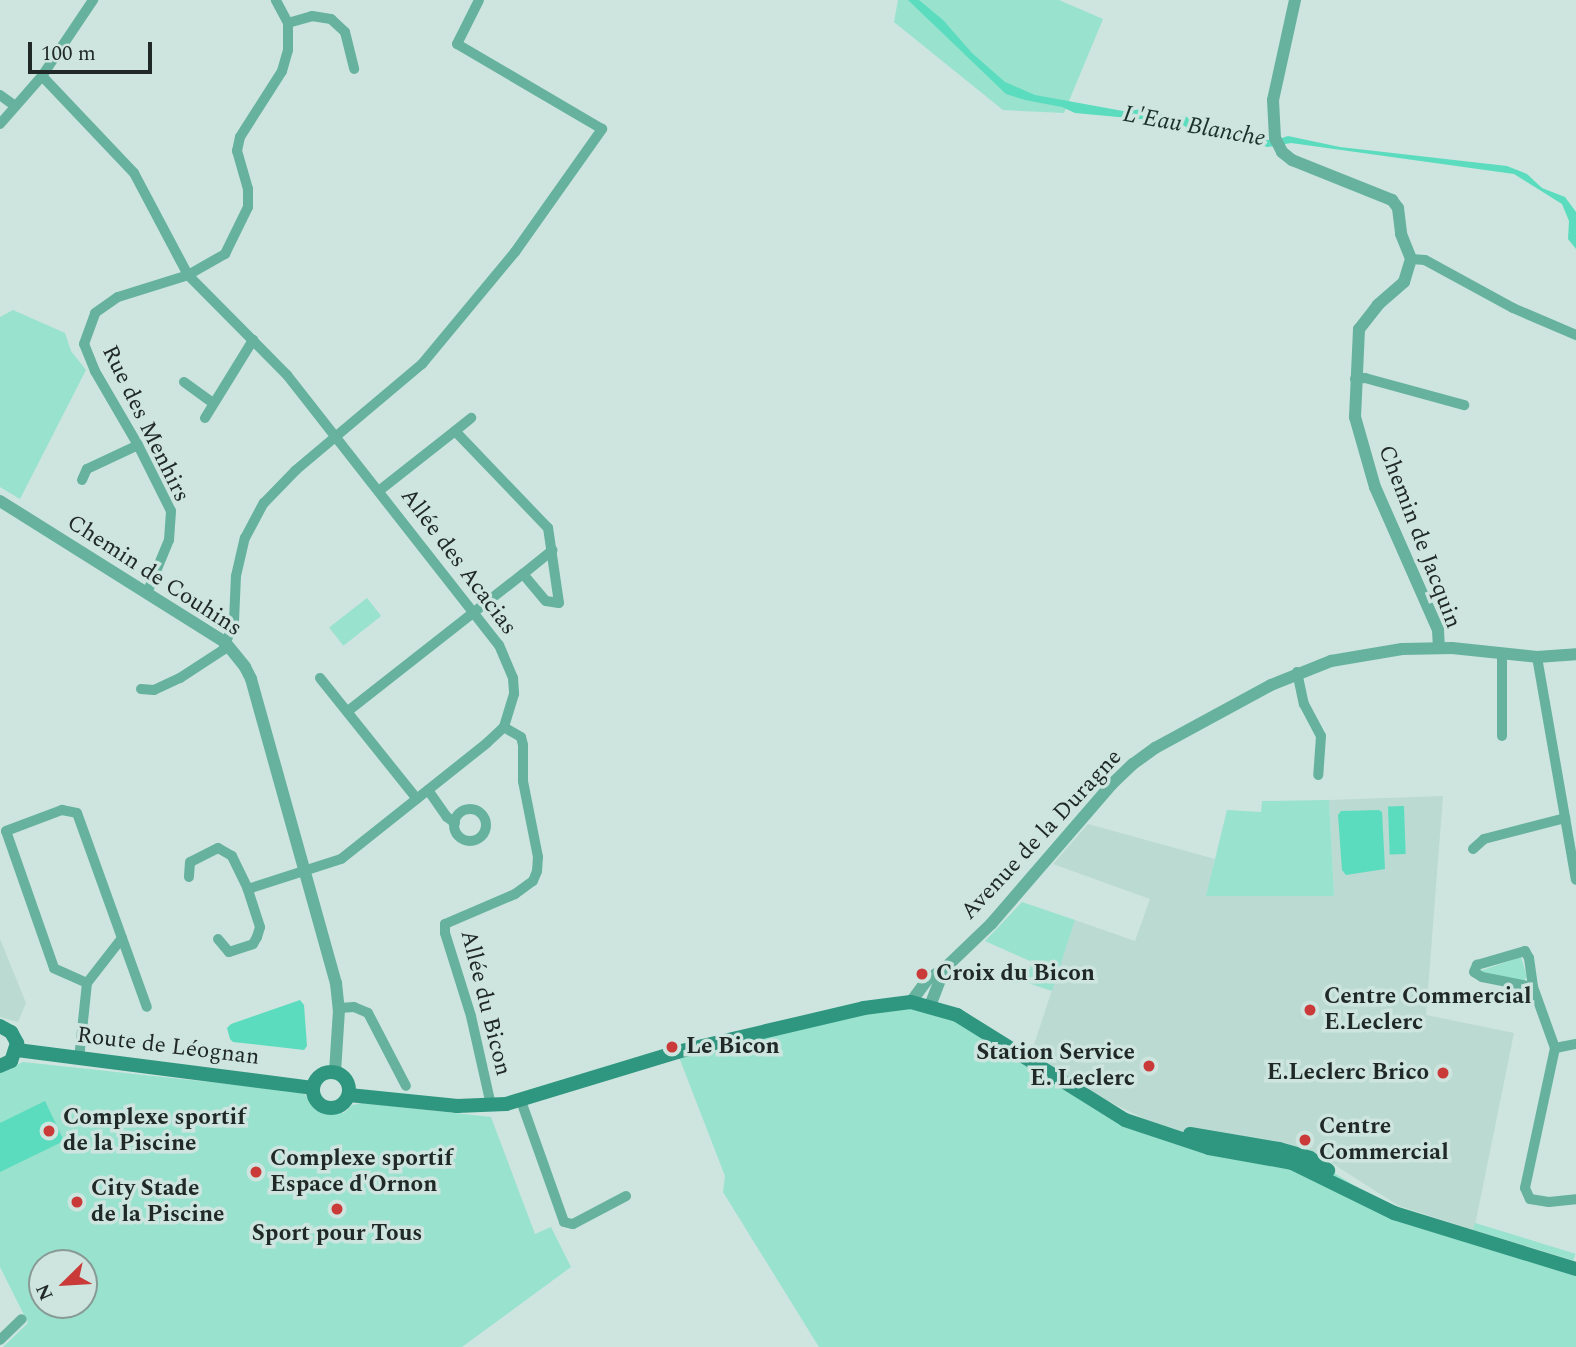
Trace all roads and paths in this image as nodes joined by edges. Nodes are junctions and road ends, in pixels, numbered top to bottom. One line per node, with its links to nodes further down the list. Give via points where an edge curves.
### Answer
1 (93, 0): 7 (street)
2 (276, 0): 5 (street)
3 (478, 0): 22 (street, via 457,44 602,129 514,252 422,364)
4 (1295, 0): 11 (street, via 1273,100 1277,143 1292,160 1392,200)
5 (288, 23): 6 (street, via 312,16 331,19 345,32); 12 (street, Rue des Menhirs, via 282,71 240,137 237,151 248,207 225,254)
6 (354, 69)
7 (42, 76): 9 (street); 12 (street, Allée des Acacias, via 134,173)
8 (0, 95): 9 (street)
9 (15, 106): 10 (street)
10 (0, 124)
11 (1411, 259): 13 (street, via 1425,260 1513,308); 15 (street, Chemin de Jacquin, via 1404,282 1368,314 1359,329)
12 (188, 275): 14 (street, Allée des Acacias); 23 (street, Rue des Menhirs, via 118,297 95,313 85,344 95,371)
13 (1576, 335)
14 (253, 340): 17 (street); 22 (street, Allée des Acacias, via 287,375)
15 (1355, 379): 18 (street); 32 (street, Chemin de Jacquin, via 1360,444 1391,530 1438,630)
16 (184, 382): 17 (street)
17 (213, 403): 19 (street)
18 (1464, 405)
19 (205, 418)
20 (471, 418): 21 (street)
21 (455, 431): 25 (street); 27 (street, via 548,528)
22 (334, 437): 25 (street, Allée des Acacias); 31 (street, via 288,478 257,514 245,538 236,576 234,621)
23 (138, 445): 24 (street, via 87,469); 29 (street, Rue des Menhirs, via 171,511 169,540)
24 (82, 480)
25 (380, 490): 30 (street, Allée des Acacias)
26 (0, 501): 29 (street, Chemin de Couhins)
27 (553, 550): 28 (street); 28 (street, via 559,603 546,601)
28 (523, 574): 30 (street)
29 (147, 593): 31 (street, Chemin de Couhins)
30 (473, 613): 39 (street); 40 (street, Allée des Acacias, via 499,645 513,678 514,694)
31 (225, 642): 38 (street, via 216,657 180,678 154,690); 48 (street, Chemin de Couhins, via 251,679)
32 (1439, 647): 33 (street, Avenue de la Duragne); 36 (street, Avenue de la Duragne, via 1349,656)
33 (1502, 654): 35 (street, Avenue de la Duragne); 41 (street)
34 (1576, 654): 35 (street, Avenue de la Duragne)
35 (1537, 657): 45 (street)
36 (1297, 672): 42 (street, via 1304,704 1321,736); 54 (street, Avenue de la Duragne, via 1133,764 1005,909)
37 (320, 678): 39 (street)
38 (141, 689)
39 (348, 711): 44 (street)
40 (503, 727): 43 (street); 72 (street, Allée du Bicon, via 521,737 523,745 523,781 537,871 533,881 515,894 445,924)
41 (1503, 736)
42 (1318, 775)
43 (428, 790): 44 (street); 46 (street)
44 (417, 799): 48 (street, via 341,859)
45 (1564, 818): 47 (street, via 1484,839); 50 (street)
46 (455, 822)
47 (1473, 849)
48 (303, 870): 51 (street); 60 (street, Chemin de Couhins)
49 (189, 877): 51 (street, via 190,862 218,848 232,856)
50 (1576, 880)
51 (248, 889): 53 (street, via 259,918 253,944 229,953)
52 (122, 939): 55 (street); 55 (street, via 77,813 62,810 6,831 54,968); 59 (street)
53 (218, 939)
54 (944, 969): 57 (street, Avenue de la Duragne, via 927,979); 58 (street, Avenue de la Duragne)
55 (88, 984): 65 (street)
56 (1533, 987): 56 (street, via 1525,951 1477,965 1474,972); 63 (street)
57 (911, 1002): 58 (main road); 71 (main road, via 864,1008 677,1052)
58 (930, 1006): 73 (main road, via 957,1015)
59 (147, 1007)
60 (339, 1008): 67 (street, Chemin de Couhins); 68 (street, via 354,1007 368,1013)
61 (0, 1026): 64 (main road, via 12,1032)
62 (1576, 1044): 63 (street)
63 (1555, 1048): 75 (street, via 1526,1194 1549,1202)
64 (17, 1049): 65 (main road, Route de Léognan); 66 (main road, via 11,1061)
65 (79, 1059): 69 (main road, Route de Léognan)
66 (0, 1066)
67 (335, 1072): 69 (main road, via 320,1075); 70 (main road, via 345,1078)
68 (406, 1086)
69 (313, 1088): 70 (main road, via 325,1107 337,1107)
70 (349, 1095): 72 (main road)
71 (521, 1101): 72 (main road); 74 (street, via 564,1222 573,1224)
72 (491, 1105)
73 (1099, 1105): 76 (main road, via 1125,1120 1185,1142 1292,1163 1394,1213); 76 (main road, via 1148,1125 1310,1158)
74 (626, 1196)
75 (1576, 1199)
76 (1411, 1216): 77 (main road)
77 (1576, 1269)
78 (22, 1319): 79 (street)
79 (0, 1340)

